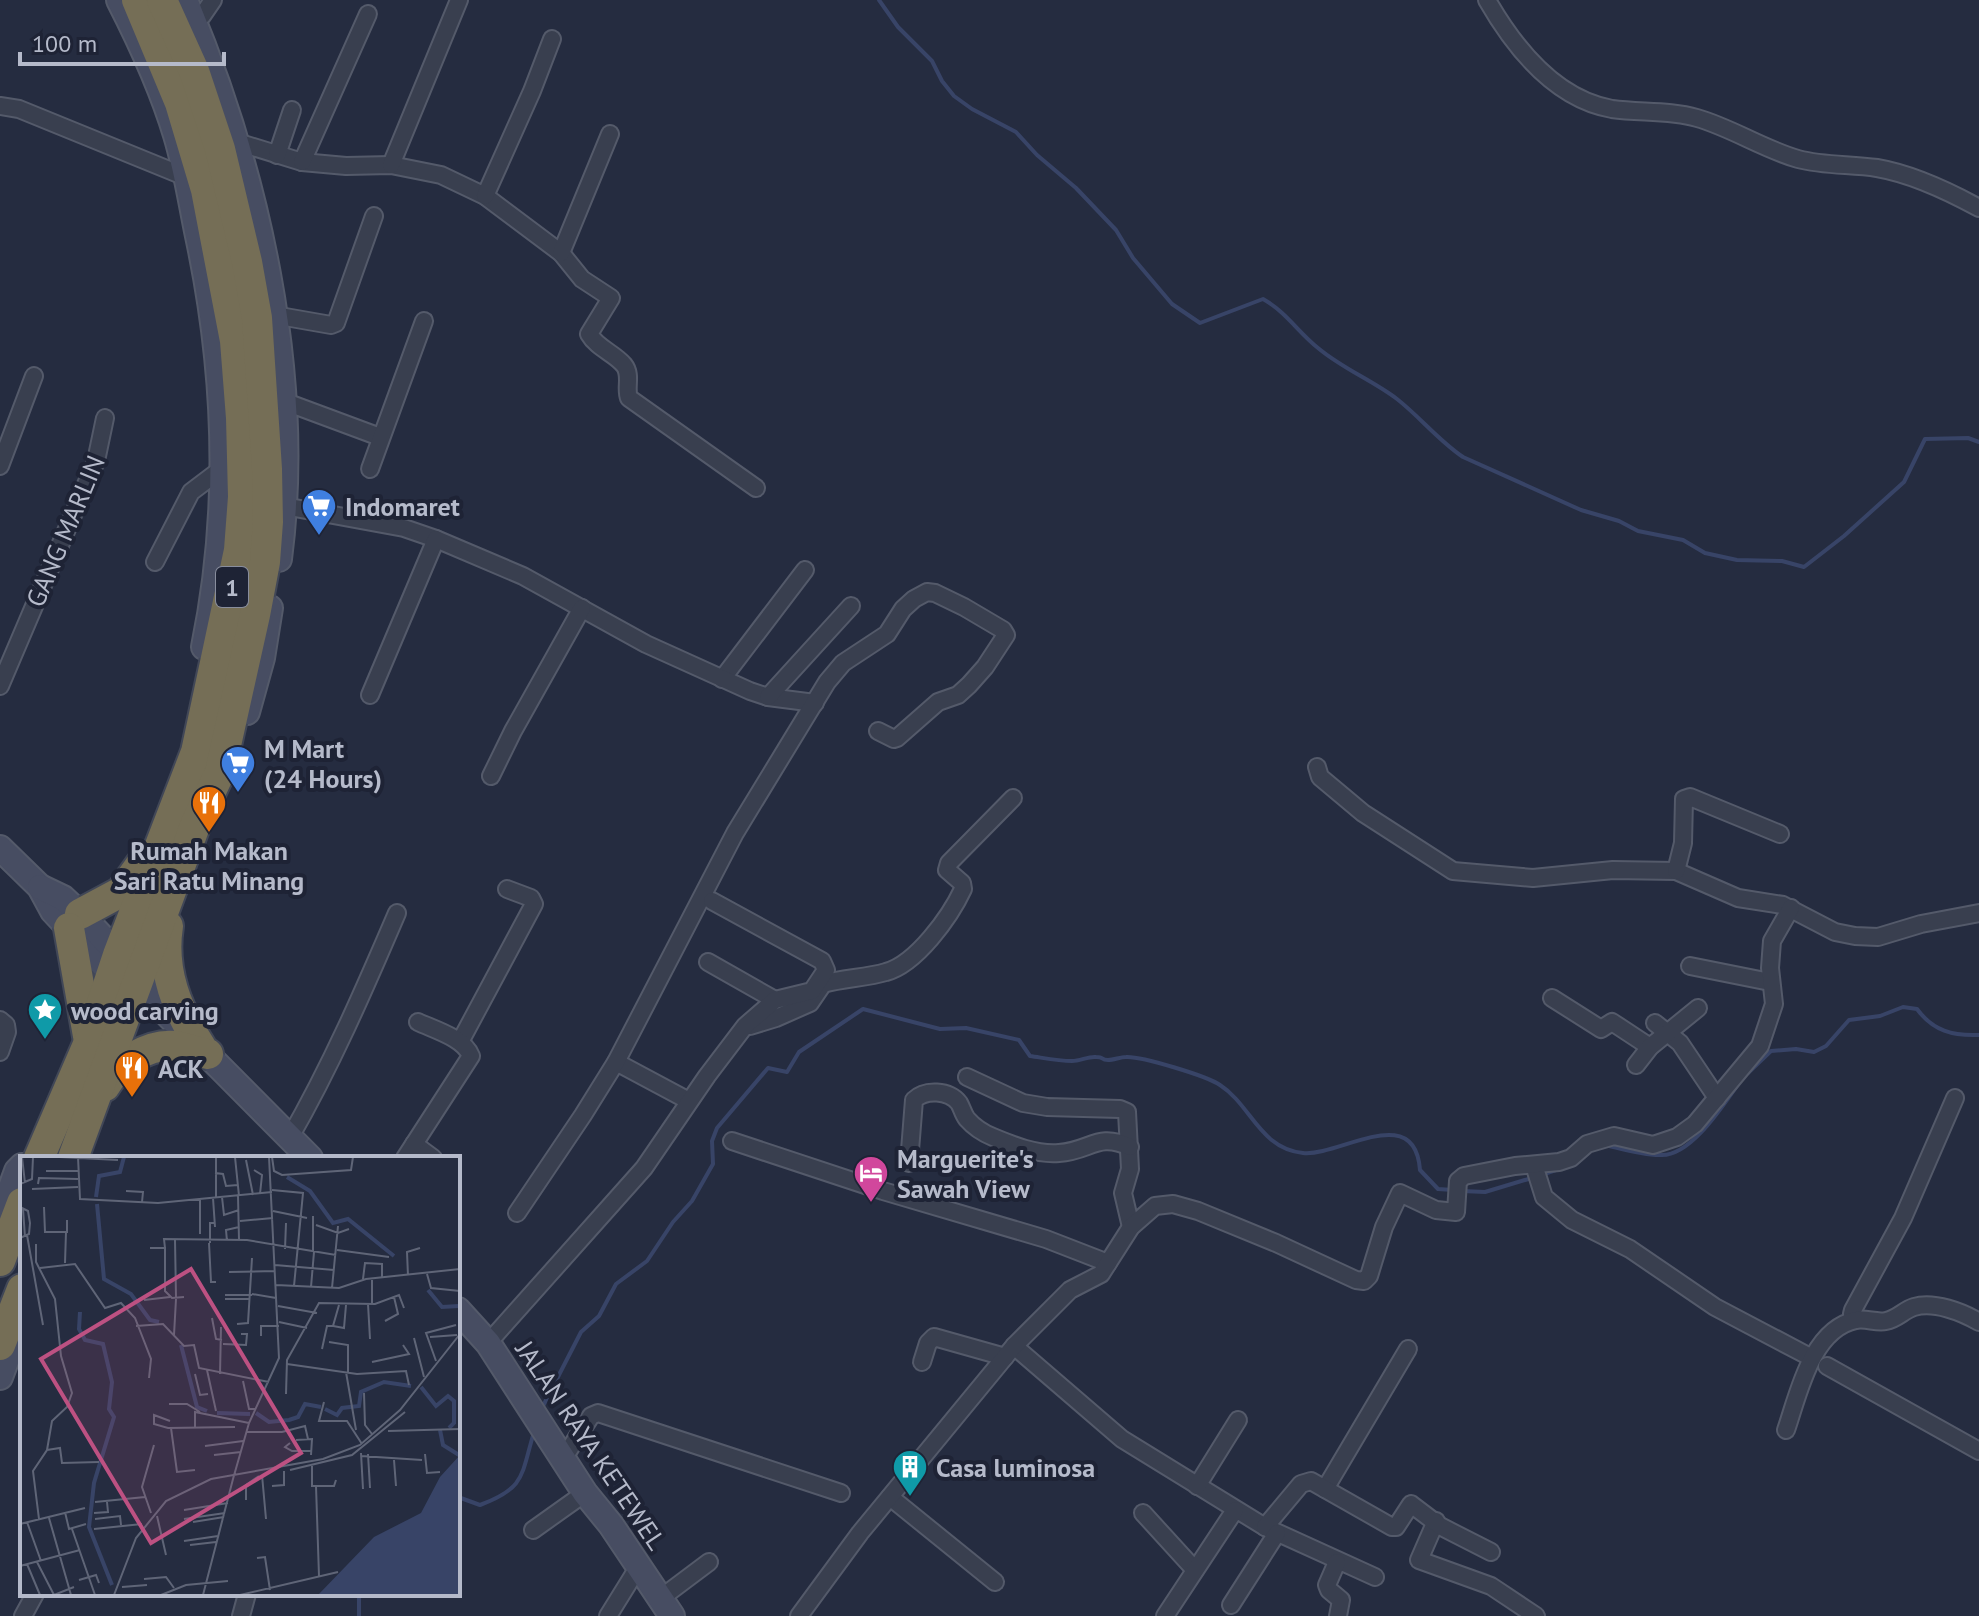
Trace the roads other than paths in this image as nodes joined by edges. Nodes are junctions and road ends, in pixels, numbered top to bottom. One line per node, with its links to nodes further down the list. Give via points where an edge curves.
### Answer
1 (119, 0): 7 (street)
2 (137, 0): 7 (highway, 1)
3 (213, 0): 7 (street, via 202,16)
4 (459, 0): 15 (street)
5 (1487, 0): 18 (street, via 1547,78 1598,105 1696,118 1800,160 1904,175)
6 (368, 14): 14 (street)
7 (170, 16): 12 (street); 16 (street, via 175,134); 24 (highway, 1, via 180,103 206,190 235,341); 46 (highway, 1, via 194,71 227,176 247,262 261,362 265,562)
8 (552, 39): 17 (street)
9 (0, 106): 16 (street)
10 (292, 110): 13 (street)
11 (610, 134): 20 (street)
12 (237, 142): 13 (street); 21 (street)
13 (277, 155): 14 (street)
14 (302, 162): 15 (street)
15 (391, 165): 17 (street, via 441,175)
16 (186, 177): 24 (street)
17 (485, 196): 20 (street)
18 (1979, 208)
19 (374, 216): 21 (street, via 336,323)
20 (561, 253): 31 (street, via 582,279 611,298 589,334 626,367 629,398)
21 (274, 315): 25 (street)
22 (424, 321): 27 (street)
23 (34, 376): 28 (street)
24 (229, 388): 29 (street); 44 (highway, 1, via 243,497 239,550)
25 (283, 401): 27 (street); 32 (street)
26 (105, 418): 39 (street, GANG MARLIN, via 96,461)
27 (380, 437): 30 (street)
28 (0, 466)
29 (224, 467): 34 (street, via 191,492); 44 (street, via 222,525 191,709)
30 (370, 469)
31 (756, 488)
32 (284, 506): 33 (street); 46 (street, via 262,658 236,746)
33 (436, 539): 37 (street); 40 (street)
34 (155, 562)
35 (805, 570): 38 (street)
36 (851, 606): 41 (street)
37 (582, 608): 38 (street); 47 (street)
38 (722, 679): 41 (street)
39 (0, 686)
40 (370, 695)
41 (768, 697): 42 (street)
42 (815, 703): 43 (street, via 843,663 887,634 903,609 927,592 964,607 1006,635 958,695 938,702 897,738); 75 (street, via 735,833)
43 (878, 731)
44 (196, 752): 49 (highway, 1)
45 (1317, 767): 52 (street, via 1320,777 1363,813 1453,871 1533,878 1613,870)
46 (220, 772): 49 (highway, 1)
47 (491, 776)
48 (1013, 798): 68 (street, via 949,863 948,873 963,889 911,958 888,972 823,984 810,1003)
49 (185, 816): 58 (highway, via 128,886); 61 (highway, 1); 73 (highway, via 165,951 173,994)
50 (1780, 834): 52 (street, via 1684,799)
51 (0, 848): 58 (street, via 40,887 63,898)
52 (1676, 871): 55 (street, via 1738,898)
53 (507, 889): 71 (street, via 534,904)
54 (712, 901): 64 (street, via 826,965 812,991)
55 (1791, 908): 57 (street, via 1835,932 1878,937); 62 (street, via 1772,941)
56 (397, 913): 82 (street, via 340,1043)
57 (1979, 913)
58 (75, 921): 61 (street); 70 (highway)
59 (708, 962): 64 (street)
60 (1690, 966): 62 (street)
61 (132, 981): 70 (highway, 1); 73 (street); 81 (highway, 1)
62 (1770, 982): 78 (street, via 1774,1004 1760,1046)
63 (1552, 998): 72 (street, via 1601,1029 1612,1022)
64 (775, 1000): 68 (street)
65 (1698, 1008): 69 (street)
66 (0, 1020): 74 (street, via 7,1032)
67 (418, 1022): 71 (street)
68 (745, 1026): 80 (street)
69 (1662, 1027): 72 (street); 78 (street, via 1690,1056)
70 (89, 1042): 86 (highway, 1)
71 (460, 1042): 85 (street, via 471,1056)
72 (1650, 1047): 76 (street)
73 (204, 1051): 81 (highway, via 174,1046 144,1052 118,1069); 82 (street)
74 (0, 1052)
75 (616, 1062): 80 (street); 93 (street)
76 (1636, 1065)
77 (967, 1077): 84 (street, via 1023,1103 1123,1109 1129,1118)
78 (1717, 1098): 90 (street, via 1695,1124 1665,1142 1653,1145 1614,1136)
79 (1955, 1098): 101 (street, via 1909,1208 1853,1310)
80 (689, 1101): 103 (street, via 644,1168)
81 (92, 1109): 87 (highway, 1)
82 (289, 1139): 88 (street)
83 (732, 1141): 97 (street)
84 (1130, 1147): 89 (street, via 1106,1139 1079,1150 1035,1151 982,1131 964,1116 959,1103 940,1092 914,1100); 95 (street, via 1123,1193)
85 (410, 1151)
86 (29, 1156)
87 (73, 1156)
88 (308, 1156)
89 (909, 1163)
90 (1535, 1172): 95 (street, via 1468,1175 1458,1188 1456,1212 1397,1195 1364,1281 1173,1204 1155,1206); 108 (street, via 1545,1199 1572,1220 1630,1249 1715,1307)
91 (20, 1174): 92 (street)
92 (10, 1197): 94 (street); 96 (highway)
93 (517, 1213)
94 (0, 1218)
95 (1131, 1227): 97 (street)
96 (0, 1261)
97 (1108, 1263): 106 (street, via 1101,1274 1070,1290)
98 (20, 1305): 104 (highway)
99 (20, 1307): 109 (street)
100 (460, 1312): 103 (street, JALAN RAYA KETEWEL)
101 (1855, 1320): 102 (street, via 1886,1321 1930,1305); 108 (street, via 1835,1331)
102 (1979, 1322)
103 (488, 1343): 113 (street, JALAN RAYA KETEWEL)
104 (0, 1345)
105 (1408, 1349): 115 (street)
106 (1009, 1352): 107 (street, via 934,1337); 114 (street, via 1112,1432); 118 (street)
107 (922, 1362)
108 (1820, 1362): 111 (street, via 1801,1382); 112 (street)
109 (0, 1377)
110 (1238, 1420): 114 (street)
111 (1786, 1430)
112 (1979, 1451)
113 (563, 1459): 116 (street, JALAN RAYA KETEWEL); 117 (street, via 598,1413)
114 (1197, 1486): 119 (street)
115 (1325, 1489): 121 (street, via 1392,1527 1409,1504); 123 (street, via 1304,1482)
116 (585, 1493): 122 (street); 127 (street, JALAN RAYA KETEWEL)
117 (841, 1493)
118 (890, 1497): 130 (street); 138 (street)
119 (1235, 1510): 123 (street); 128 (street)
120 (1143, 1513): 128 (street)
121 (1436, 1521): 124 (street); 141 (street, via 1419,1560 1491,1586)
122 (533, 1530)
123 (1271, 1530): 126 (street); 133 (street)
124 (1491, 1552)
125 (709, 1562): 134 (street)
126 (1337, 1562): 129 (street); 140 (street, via 1327,1585 1341,1600)
127 (639, 1566): 134 (street, JALAN RAYA KETEWEL); 137 (street)
128 (1195, 1570): 139 (street)
129 (1375, 1577)
130 (995, 1582)
131 (34, 1596): 135 (street)
132 (246, 1596): 136 (street)
133 (1231, 1605)
134 (666, 1607)
135 (23, 1616)
136 (241, 1616)
137 (608, 1616)
138 (799, 1616)
139 (1165, 1616)
140 (1338, 1616)
141 (1536, 1616)

